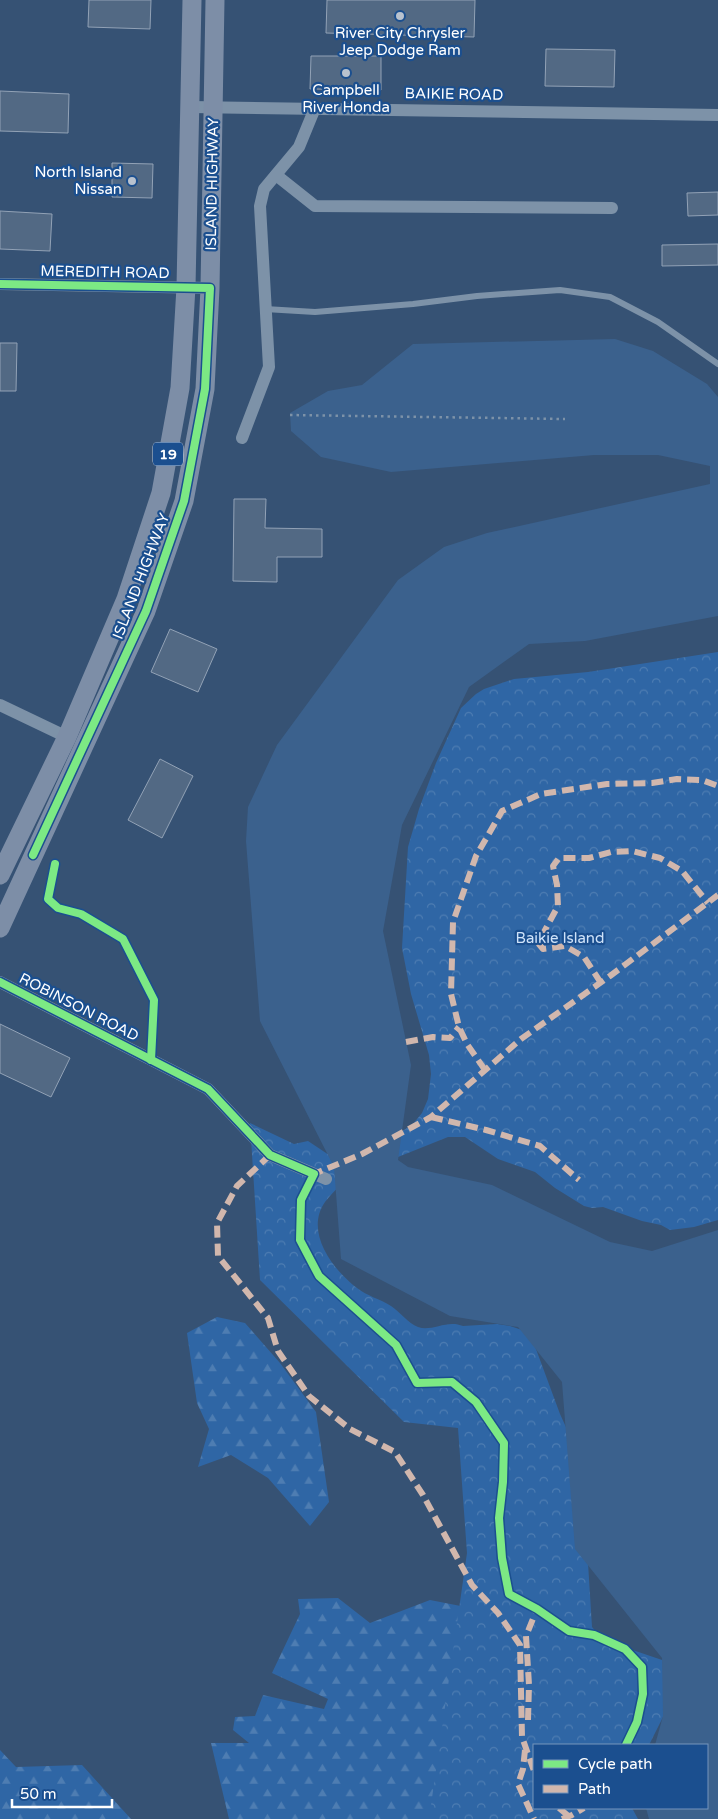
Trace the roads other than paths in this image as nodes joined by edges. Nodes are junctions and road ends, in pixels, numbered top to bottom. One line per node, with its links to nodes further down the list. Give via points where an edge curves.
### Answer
1 (192, 0): 3 (main road, ISLAND HIGHWAY / 19)
2 (215, 0): 4 (main road, ISLAND HIGHWAY / 19)
3 (190, 107): 4 (street, BAIKIE ROAD); 10 (main road, ISLAND HIGHWAY / 19)
4 (214, 108): 5 (street, BAIKIE ROAD); 11 (main road, ISLAND HIGHWAY / 19)
5 (315, 108): 6 (street, BAIKIE ROAD); 7 (street, via 299,147)
6 (718, 114)
7 (276, 175): 8 (street, via 315,206); 12 (street, via 264,190 260,206)
8 (612, 208)
9 (0, 284): 10 (street, MEREDITH ROAD)
10 (186, 287): 11 (street, MEREDITH ROAD); 16 (main road, ISLAND HIGHWAY / 19, via 180,388 161,493 126,599)
11 (210, 288): 18 (main road, ISLAND HIGHWAY / 19, via 205,389 184,501 146,610)
12 (266, 309): 13 (lane, via 315,312 560,290 610,297 658,322); 14 (street, via 269,367)
13 (718, 364)
14 (242, 438)
15 (0, 704): 16 (street)
16 (67, 737): 17 (main road, ISLAND HIGHWAY / 19)
17 (0, 875)
18 (0, 928)
19 (0, 982): 20 (street, ROBINSON ROAD, via 208,1089 270,1155)
20 (326, 1179)

